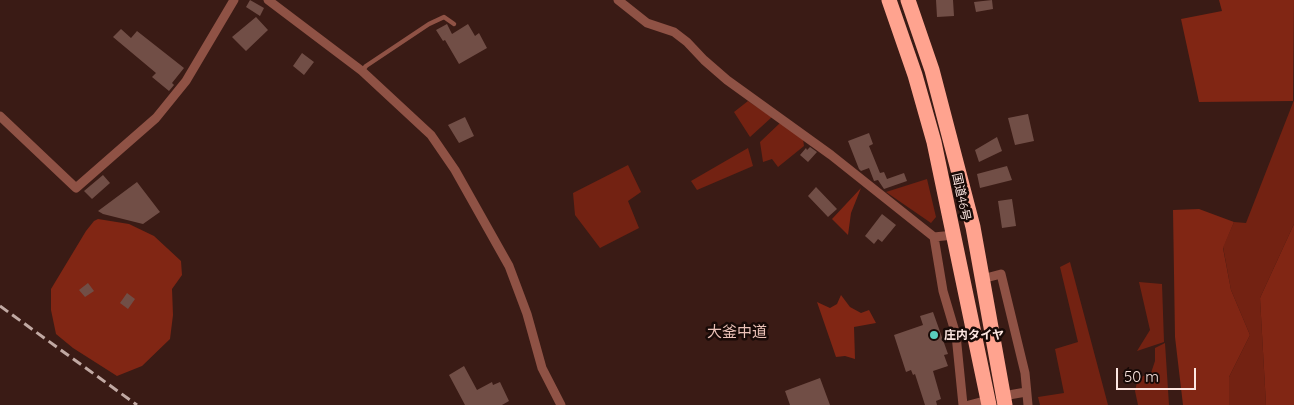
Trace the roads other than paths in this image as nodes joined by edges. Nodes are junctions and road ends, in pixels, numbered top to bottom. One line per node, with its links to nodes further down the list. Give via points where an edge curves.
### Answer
1 (234, 0): 8 (street, via 186,81 156,118 76,188)
2 (268, 0): 7 (street)
3 (618, 0): 10 (street, via 647,23 674,32 727,80 831,155)
4 (888, 0): 9 (highway, 国道46号, via 915,75 934,142)
5 (908, 0): 11 (highway, 国道46号, via 950,135)
6 (454, 24): 7 (lane, via 444,17 429,24)
7 (362, 71): 15 (street, via 431,135 455,170 508,266 527,314 542,368)
8 (0, 116)
9 (954, 234): 10 (street); 14 (highway, 国道46号)
10 (934, 237): 16 (street, via 943,291 956,335)
11 (982, 279): 12 (street, via 1001,274 1025,373); 13 (highway, 国道46号)
12 (1026, 392): 13 (street); 18 (street)
13 (1004, 401)
14 (989, 403): 17 (street)
15 (560, 405)
16 (963, 405)
17 (969, 405)
18 (1028, 405)

